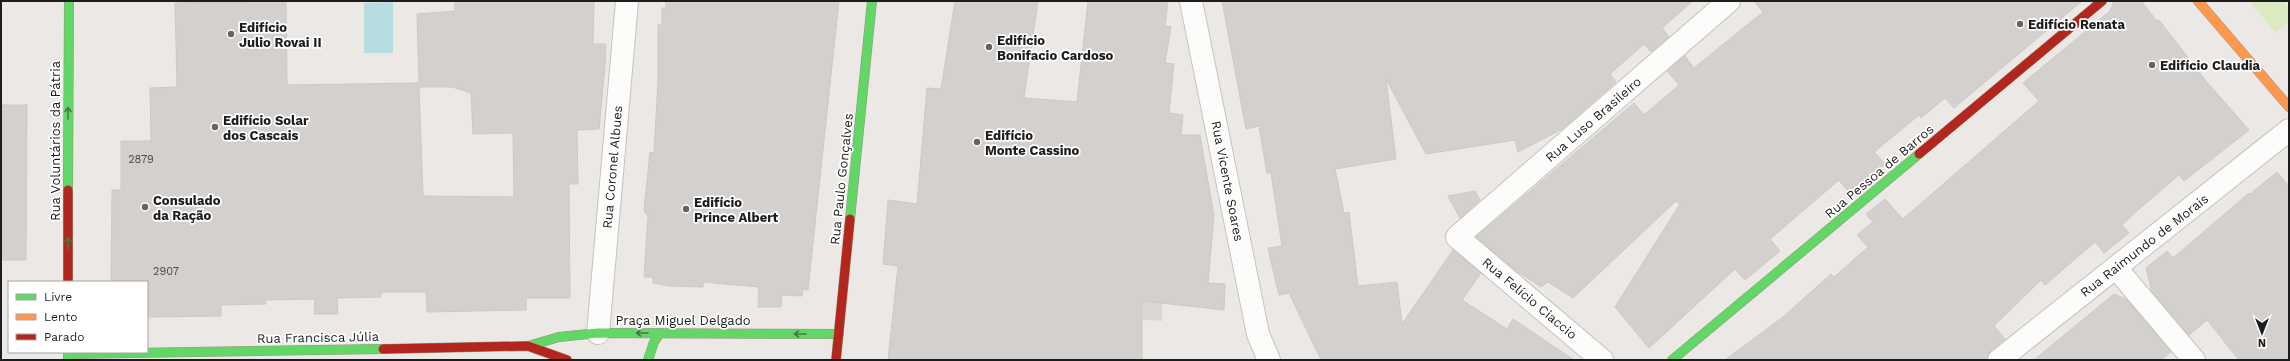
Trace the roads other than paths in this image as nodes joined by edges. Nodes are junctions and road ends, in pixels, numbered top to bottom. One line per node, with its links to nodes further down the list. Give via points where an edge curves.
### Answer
1 (69, 1): 12 (street, Rua Voluntários da Pátria, one-way to 1)
2 (627, 1): 13 (street, Rua Coronel Albues)
3 (872, 1): 15 (street, Rua Paulo Gonçalves)
4 (1191, 1): 21 (street, Rua Vicente Soares, via 1258,334)
5 (1729, 1): 10 (street, Rua Luso Brasileiro)
6 (2102, 1): 23 (street, Rua Pessoa de Barros)
7 (2198, 1): 8 (street)
8 (2289, 107)
9 (2289, 130): 11 (street, Rua Raimundo de Morais)
10 (1457, 237): 22 (street, Rua Felício Ciaccio)
11 (2116, 268): 24 (street, Rua Raimundo de Morais); 25 (street)
12 (68, 281)
13 (598, 333): 14 (street, Praça Miguel Delgado, one-way to 13); 16 (street, Praça Miguel Delgado, via 559,337)
14 (660, 333): 15 (street, Praça Miguel Delgado, one-way to 14); 19 (street)
15 (839, 334): 20 (street, Rua Paulo Gonçalves)
16 (528, 346): 17 (street, Rua Francisca Júlia); 18 (street, Rua Francisca Júlia)
17 (68, 355)
18 (567, 360)
19 (648, 360)
20 (836, 360)
21 (1269, 360)
22 (1602, 360)
23 (1672, 360)
24 (1999, 360)
25 (2194, 360)

